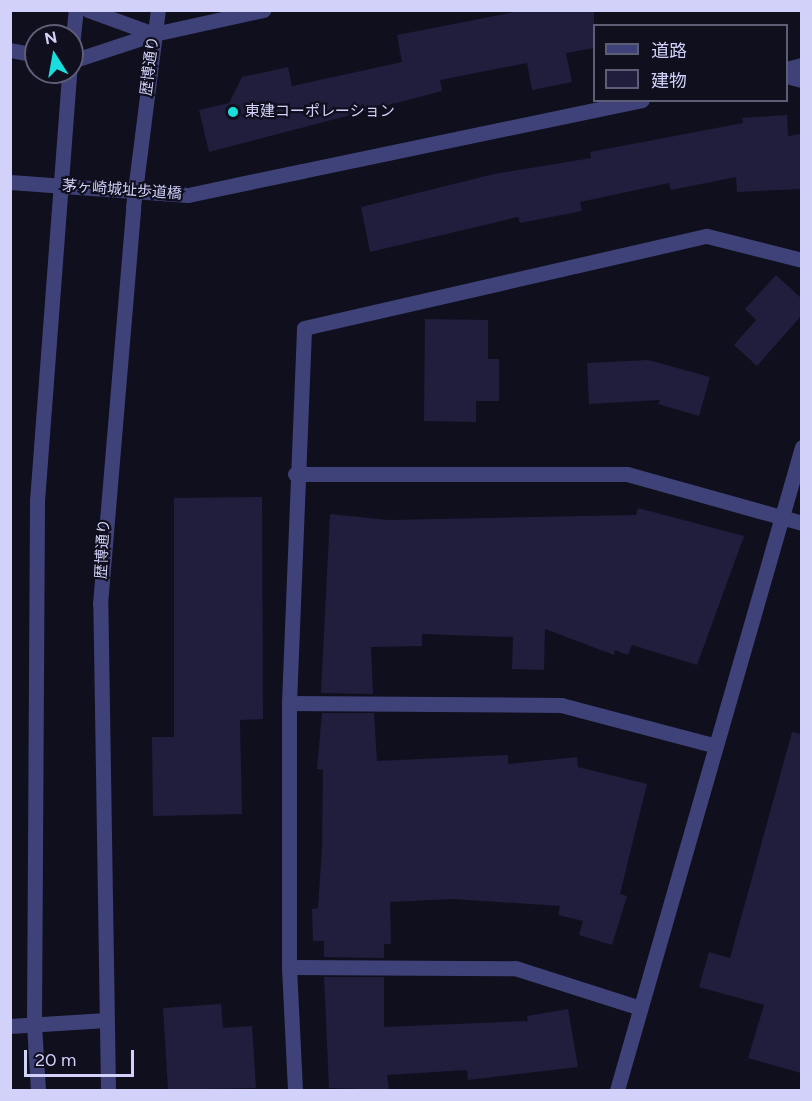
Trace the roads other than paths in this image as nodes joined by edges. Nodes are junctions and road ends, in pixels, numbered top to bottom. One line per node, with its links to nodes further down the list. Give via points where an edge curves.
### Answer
1 (88, 10): 4 (street)
2 (158, 10): 4 (street, 歴博通り)
3 (263, 10): 4 (street)
4 (154, 34): 5 (street); 18 (street, 歴博通り, via 102,547)
5 (84, 57)
6 (68, 84): 19 (street, via 37,501)
7 (632, 102): 8 (street, 茅ヶ崎城址歩道橋, bridge, via 188,195)
8 (10, 182)
9 (801, 260): 11 (street, via 707,236 304,328)
10 (801, 447): 12 (street)
11 (295, 474): 12 (street, via 627,474); 14 (street)
12 (781, 517): 13 (street); 15 (street)
13 (801, 523)
14 (289, 703): 15 (street, via 561,705); 16 (street)
15 (712, 745): 17 (street)
16 (289, 967): 17 (street, via 515,968); 23 (street)
17 (637, 1007): 24 (street)
18 (106, 1020): 19 (street); 22 (street, 歴博通り)
19 (34, 1025): 20 (street); 21 (street)
20 (10, 1026)
21 (38, 1090)
22 (108, 1090)
23 (295, 1090)
24 (617, 1090)

